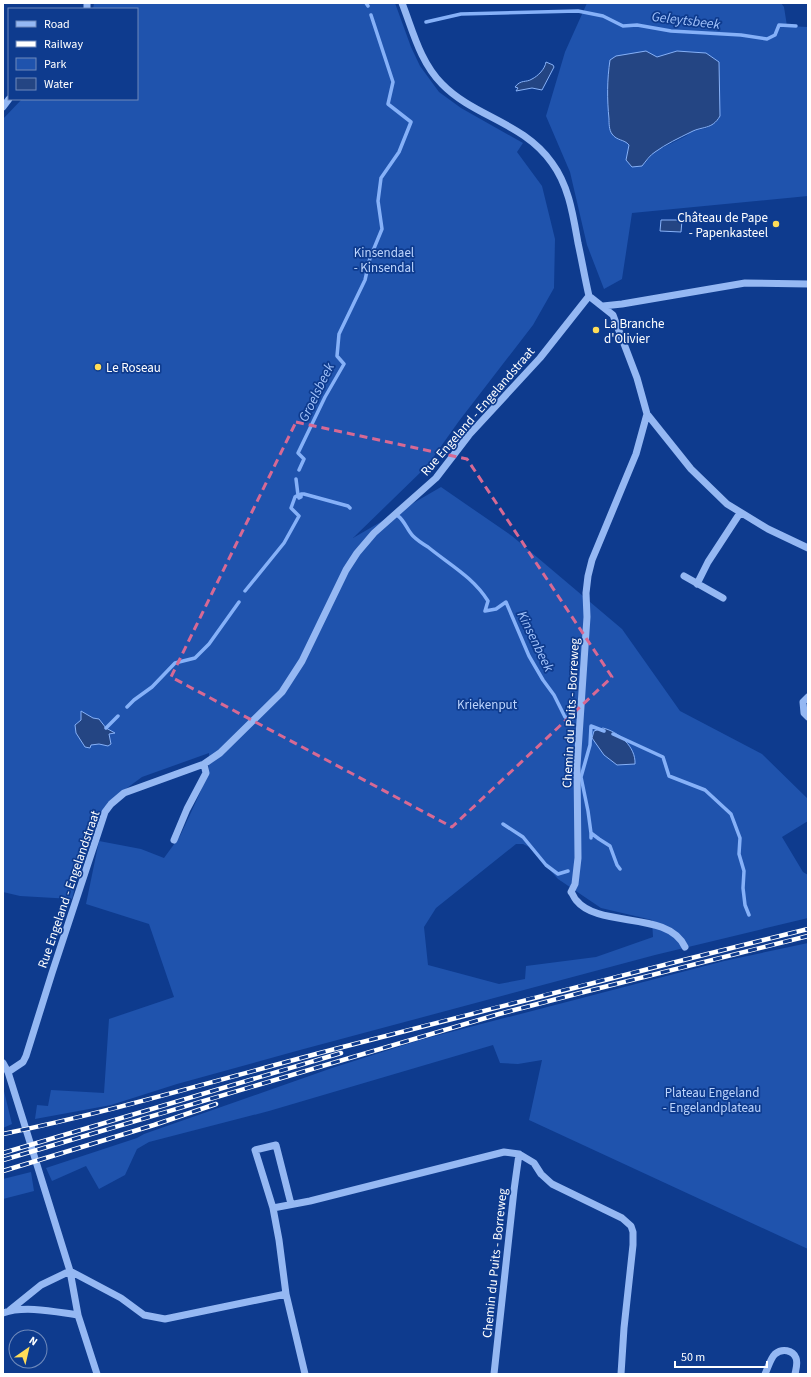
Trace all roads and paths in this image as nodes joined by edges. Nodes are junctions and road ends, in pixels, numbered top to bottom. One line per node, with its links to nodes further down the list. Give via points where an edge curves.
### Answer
1 (402, 3): 3 (street, via 424,62 442,84 462,100 534,142 552,162 569,198)
2 (808, 284): 4 (street, via 745,283)
3 (589, 296): 4 (street); 13 (street, Rue Engeland - Engelandstraat, via 540,358 469,435 436,478 374,532 346,570 312,642 282,692 220,753)
4 (603, 306): 5 (street, via 613,315 638,378)
5 (647, 414): 6 (street, via 691,469 713,492); 15 (street, Chemin du Puits - Borreweg, via 636,454 592,560 588,576 587,629 577,766 578,858 575,884 571,892 583,906 596,913 668,930 676,935)
6 (740, 513): 7 (street); 9 (street)
7 (808, 548)
8 (684, 576): 9 (street)
9 (697, 584): 10 (street)
10 (723, 598)
11 (808, 697): 12 (street, via 803,702 804,713)
12 (808, 717)
13 (204, 764): 14 (street, via 206,773); 17 (street, Rue Engeland - Engelandstraat, via 124,793 105,812 26,1056 23,1062)
14 (174, 840)
15 (685, 947)
16 (3, 1064): 17 (street)
17 (8, 1072): 21 (street)
18 (519, 1154): 19 (street, via 504,1152); 27 (street, Chemin du Puits - Borreweg); 28 (street, via 534,1163 552,1184 614,1213 631,1226 633,1244)
19 (291, 1204): 20 (street); 20 (street, via 276,1145 255,1150)
20 (273, 1208): 22 (street)
21 (70, 1271): 22 (street, via 121,1298 144,1315 165,1319); 23 (street, via 41,1285); 24 (street)
22 (286, 1294): 26 (street)
23 (6, 1312): 24 (street, via 36,1310)
24 (78, 1315): 25 (street)
25 (97, 1374)
26 (305, 1374)
27 (494, 1374)
28 (621, 1374)
29 (765, 1374): 30 (street, via 773,1357 783,1350 791,1352 796,1358)
30 (795, 1374)

